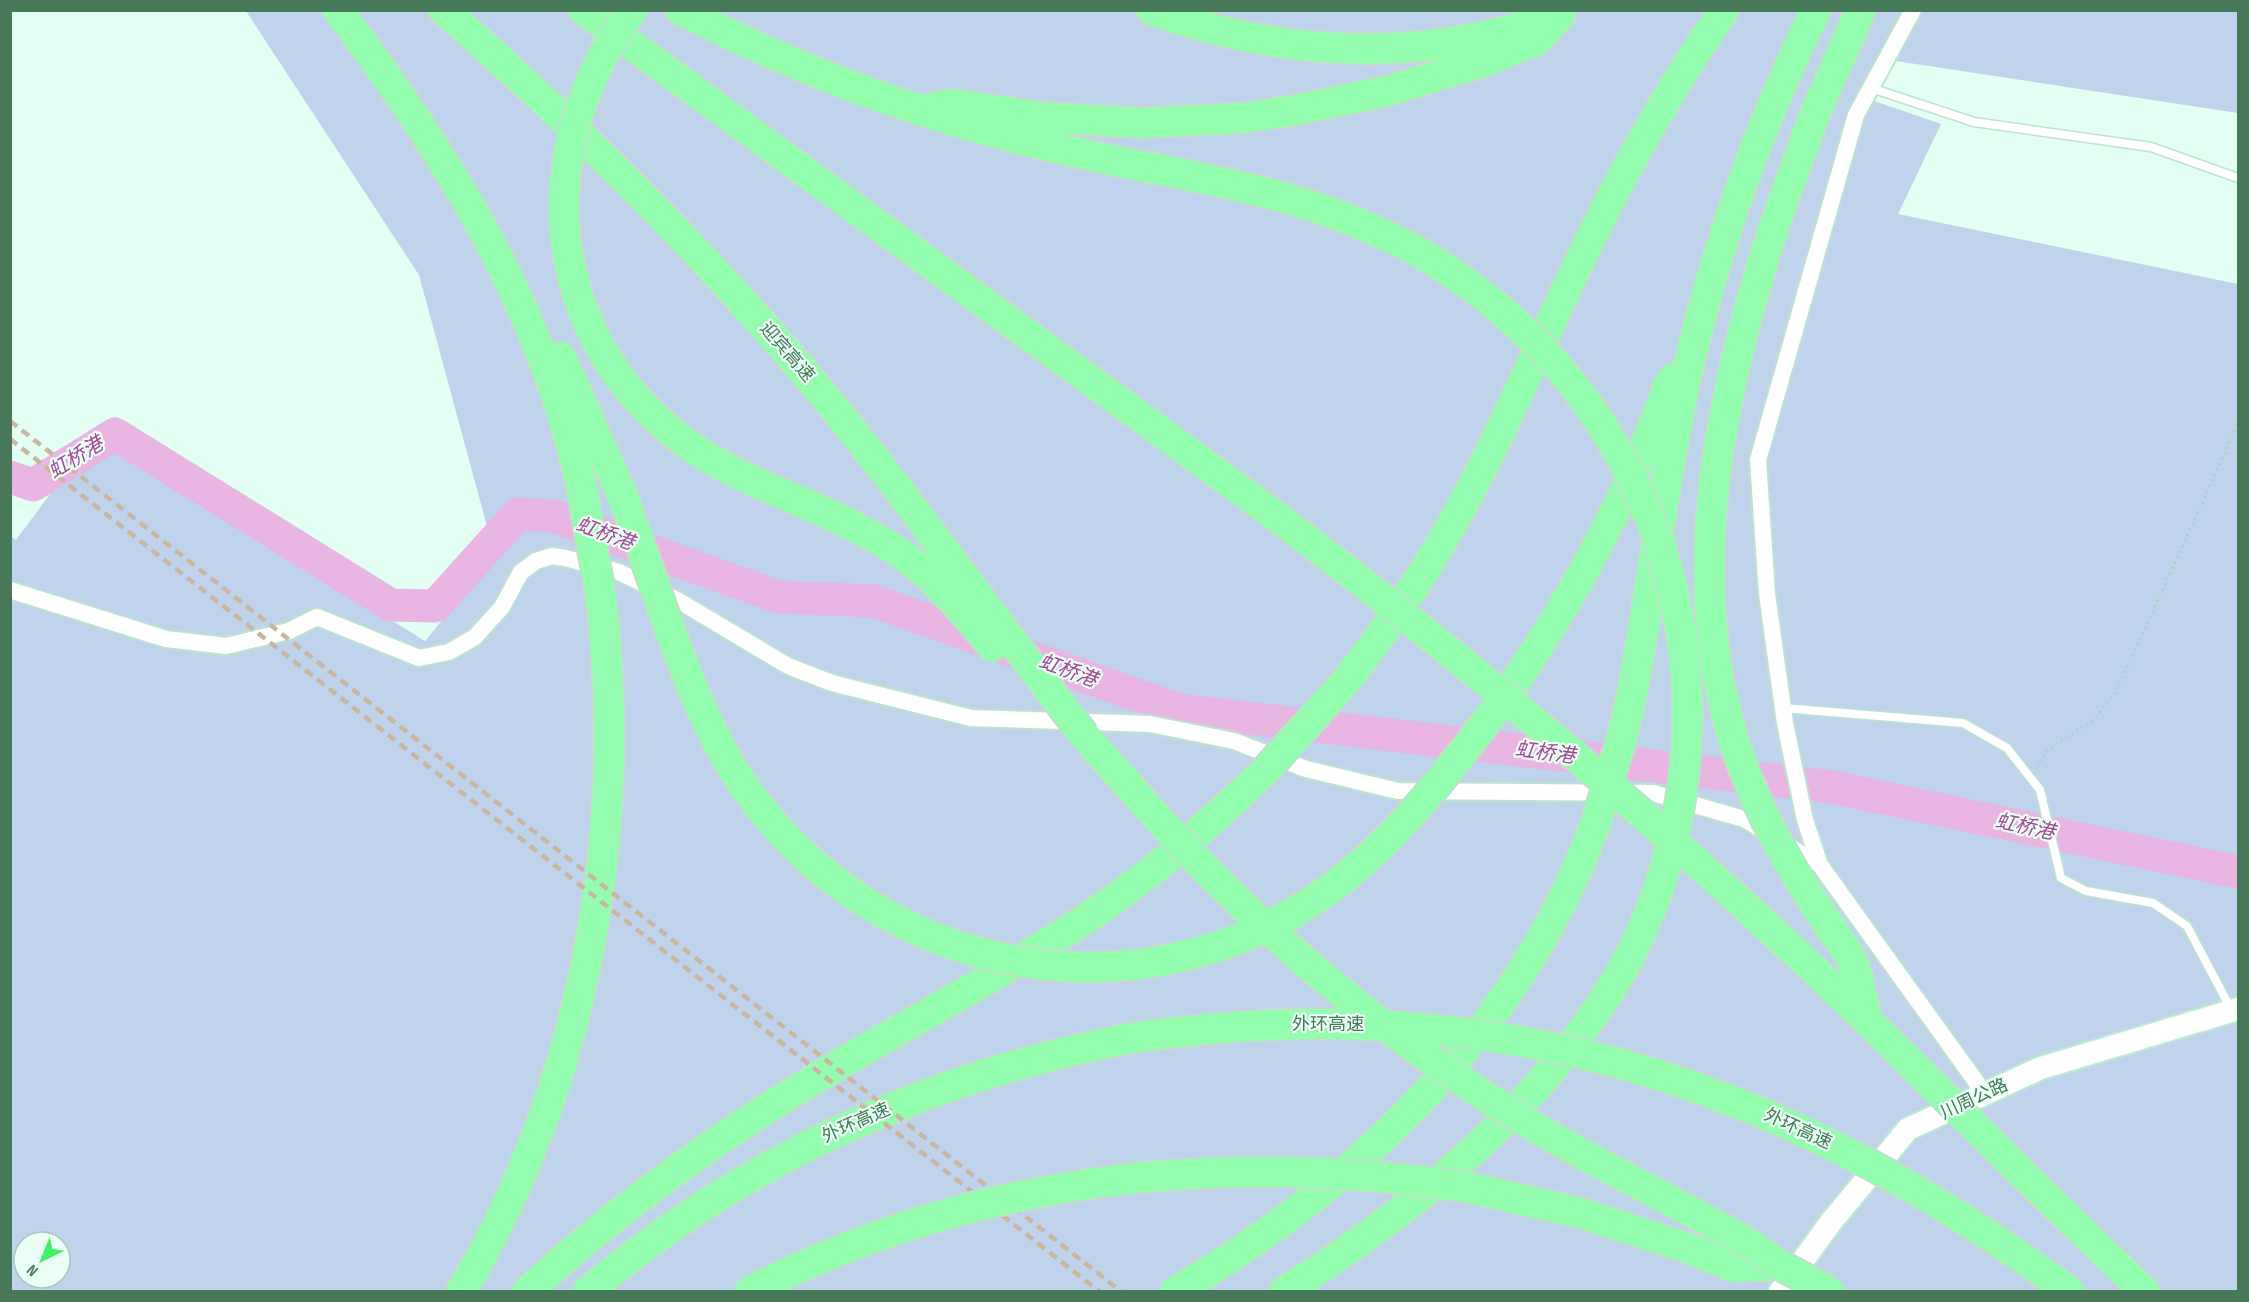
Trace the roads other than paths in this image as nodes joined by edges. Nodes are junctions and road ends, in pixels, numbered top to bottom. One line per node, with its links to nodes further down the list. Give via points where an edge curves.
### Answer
1 (338, 10): 15 (highway, via 450,168 494,246)
2 (444, 10): 18 (highway, 迎宾高速, via 626,178 779,344 862,443)
3 (585, 10): 22 (highway, bridge, via 1272,513 1403,614 1572,752 1735,896)
4 (633, 10): 18 (highway, bridge, via 589,82 566,165 564,222 572,270 583,307 608,359 644,405 687,444 902,555 950,597 1018,676)
5 (681, 10): 13 (highway, via 806,68)
6 (1152, 10): 11 (highway, via 1256,40 1371,49 1458,41 1524,27)
7 (1724, 10): 26 (highway, bridge, via 1668,96 1622,179 1453,523 1396,613 1342,686 1263,773 1181,848 1097,912 716,1142 622,1212)
8 (1816, 10): 16 (highway, via 1776,95 1734,206)
9 (1861, 10): 22 (highway, bridge, via 1814,116 1775,224 1740,352 1718,461 1707,575 1712,641 1724,707 1753,792 1796,876 1850,956)
10 (1913, 10): 12 (street)
11 (1566, 13): 13 (highway, via 1537,40 1483,62 1388,91 1291,111 1141,123 1040,117 952,104)
12 (1871, 88): 14 (lane, via 1974,122 2151,147); 19 (street, via 1856,115 1758,460 1767,594)
13 (921, 110): 30 (highway, bridge, via 1061,149 1275,195 1343,216 1417,250 1505,313 1539,345 1586,401 1625,464 1656,531 1684,647 1687,751 1676,827 1655,901 1633,950 1581,1034 1487,1135 1402,1209)
14 (2238, 178)
15 (534, 333): 16 (highway, bridge, via 559,353 621,492 700,702 729,763 768,818 816,866 871,906 931,937 995,957 1062,967 1129,965 1196,953 1259,930 1318,897 1366,857 1446,773 1545,638 1625,492 1669,384); 25 (highway, bridge, via 581,484 600,591 608,678 608,787 598,891 586,960 560,1061 538,1127 492,1234)
16 (1690, 361): 29 (highway, bridge, via 1621,742 1573,879 1527,964 1495,1013 1400,1123 1334,1180 1239,1251)
17 (10, 590): 20 (street, via 166,639 226,646 289,631 317,617 419,658 449,652 475,637 502,607 521,572 536,561 552,556 566,558 629,577 679,601 788,666 821,679 971,718 1150,724 1234,741 1306,769 1398,791 1653,793 1744,819)
18 (1047, 688): 24 (highway, 迎宾高速, bridge, via 1161,823 1310,964 1395,1032 1531,1125 1746,1242)
19 (1784, 715): 20 (street, via 1805,820); 21 (lane, via 1963,723 2007,748 2038,787 2061,878 2086,891 2152,903 2187,926)
20 (1820, 866): 23 (street)
21 (2235, 1010): 23 (street, 川周公路, via 2042,1068)
22 (1867, 1020): 33 (highway, bridge)
23 (1985, 1094): 24 (street, 川周公路, via 1908,1129)
24 (1780, 1278): 28 (highway, bridge, via 1734,1267 1581,1213 1471,1188 1359,1174 1247,1170 1091,1183 970,1208 863,1242); 31 (highway, bridge)
25 (461, 1292)
26 (527, 1292)
27 (588, 1292): 32 (highway, 外环高速, bridge, via 686,1216 732,1187 827,1136 927,1093 1040,1058 1132,1038 1244,1025 1352,1023 1514,1039 1620,1062 1724,1096 1823,1139 1964,1218)
28 (748, 1292)
29 (1175, 1292)
30 (1284, 1292)
31 (1830, 1292)
32 (2070, 1292)
33 (2145, 1292)

